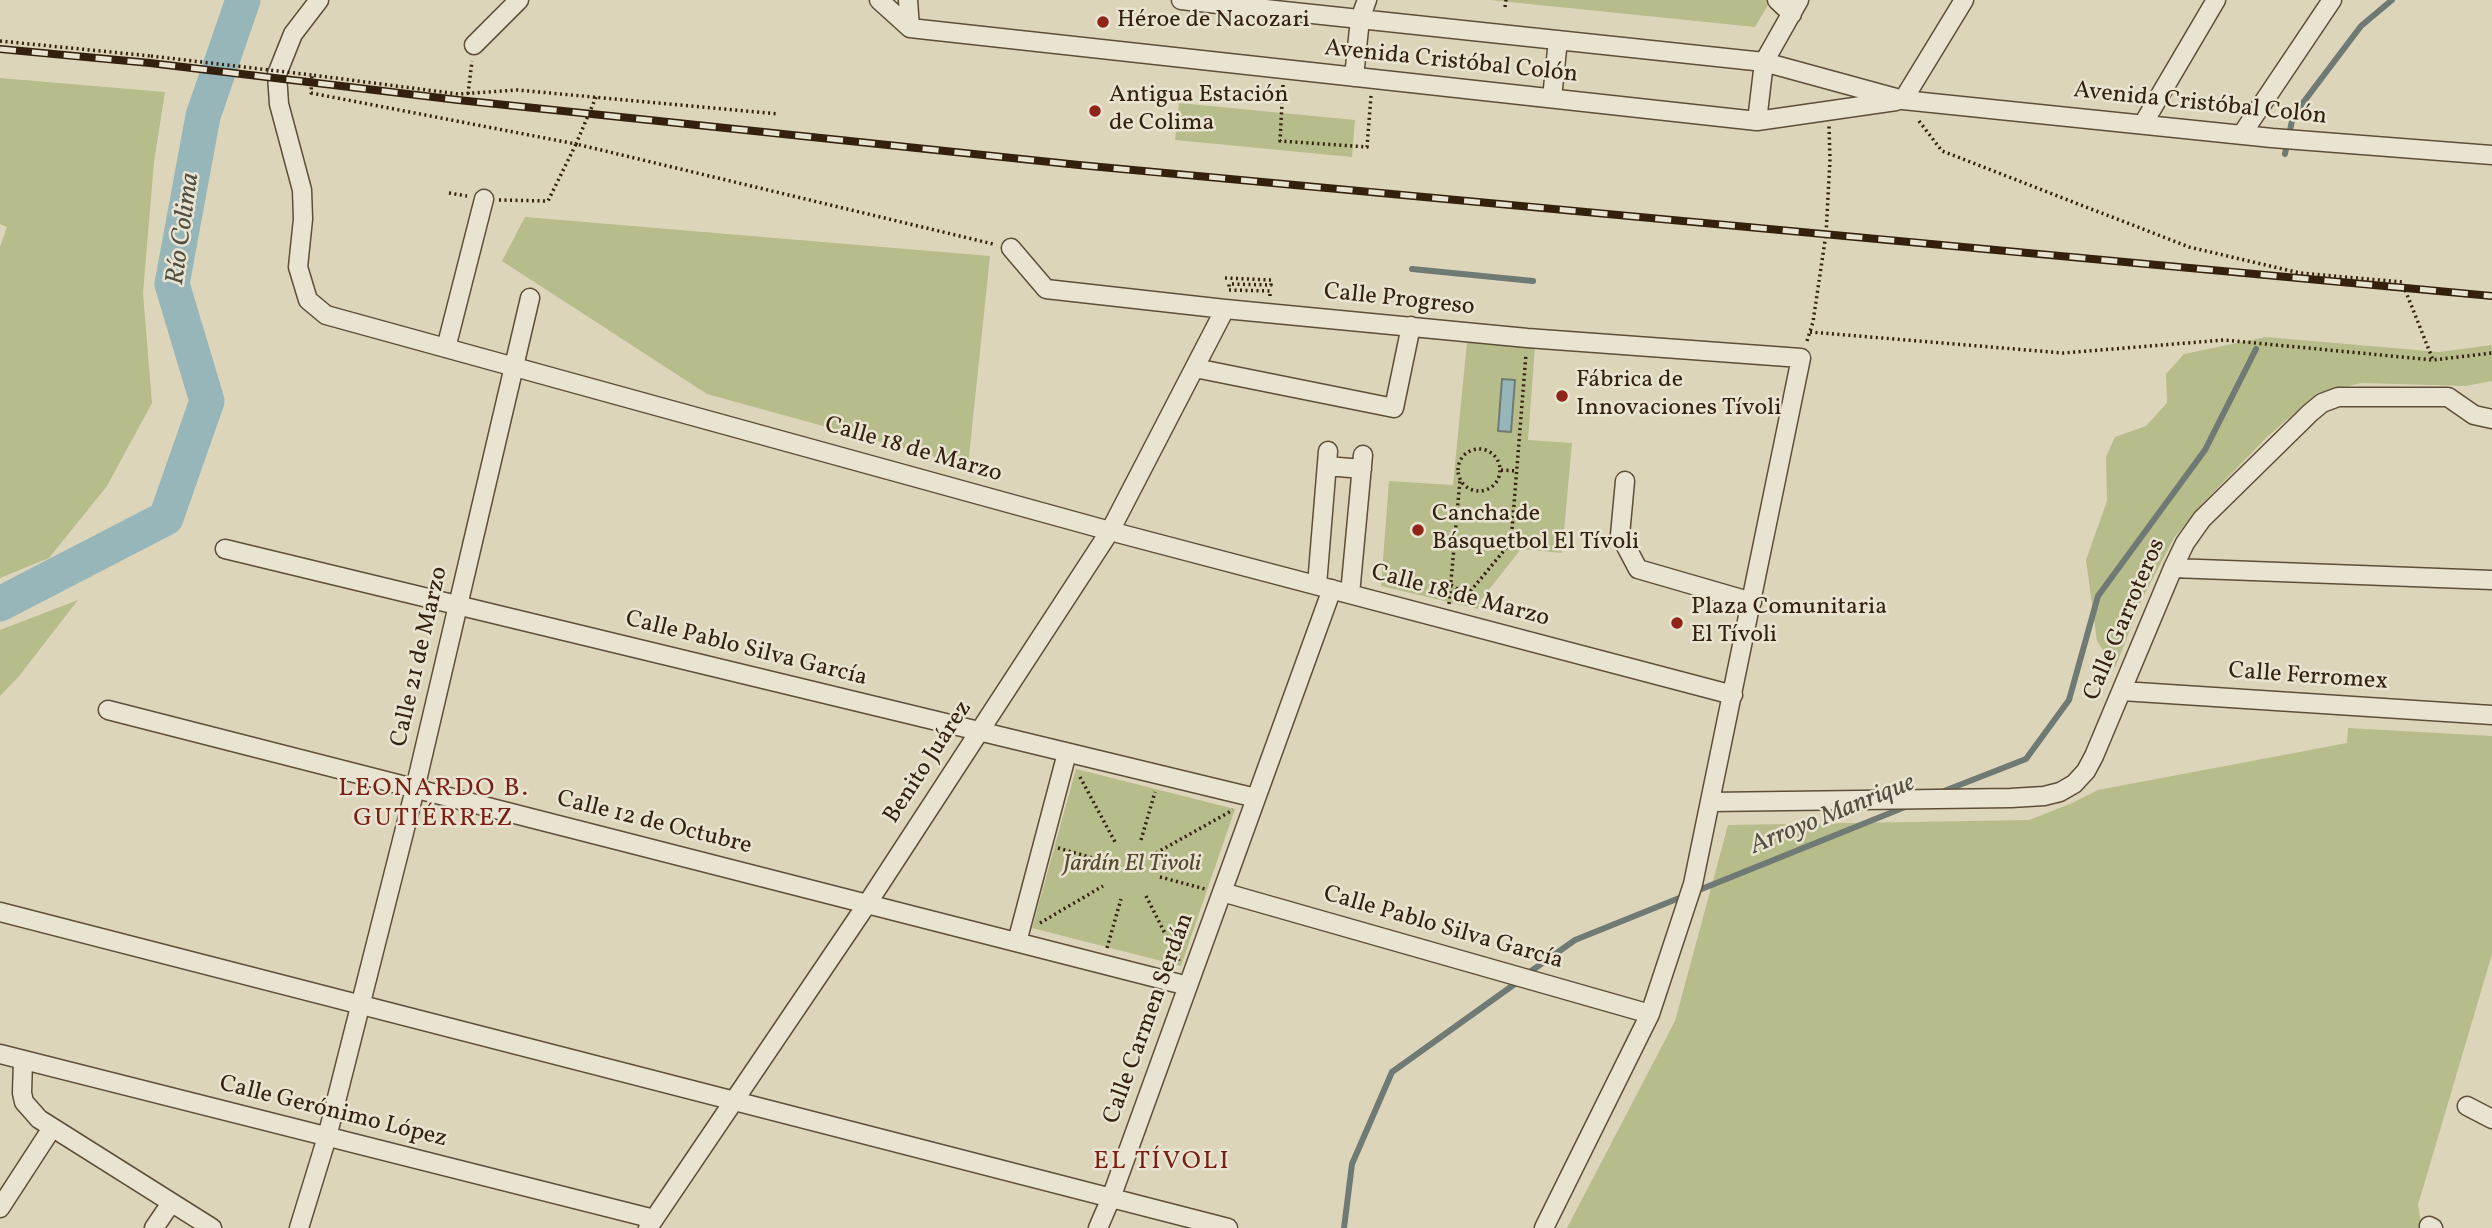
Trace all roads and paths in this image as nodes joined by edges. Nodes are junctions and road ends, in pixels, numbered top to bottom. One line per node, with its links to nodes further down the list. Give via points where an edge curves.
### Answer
1 (319, 0): 44 (street, Calle 18 de Marzo, via 293,34 277,75 279,104 302,190 298,267 308,300 326,315)
2 (519, 0): 18 (street)
3 (879, 0): 15 (street)
4 (908, 0): 15 (street)
5 (1181, 0): 14 (street, Avenida Cristóbal Colón)
6 (1367, 0): 14 (street)
7 (1506, 0): 12 (path)
8 (1777, 0): 13 (street)
9 (1964, 0): 26 (street)
10 (2216, 0): 30 (street)
11 (2332, 0): 31 (street)
12 (1506, 7)
13 (1795, 7): 19 (street)
14 (1360, 19): 16 (street, Avenida Cristóbal Colón); 22 (street)
15 (910, 28): 20 (street, Avenida Cristóbal Colón)
16 (1558, 40): 19 (street, Avenida Cristóbal Colón); 25 (street)
17 (0, 41): 21 (path, bridge)
18 (474, 45): 23 (path)
19 (1764, 62): 26 (street, Avenida Cristóbal Colón); 29 (street)
20 (1284, 69): 22 (street, Avenida Cristóbal Colón); 22 (path, via 1280,141 1367,147)
21 (312, 75): 23 (path); 32 (path, via 311,93)
22 (1363, 78): 25 (street, Avenida Cristóbal Colón)
23 (468, 94): 24 (path, via 517,90)
24 (596, 97): 28 (path); 32 (path)
25 (1552, 98): 29 (street, Avenida Cristóbal Colón)
26 (1903, 100): 27 (street, Avenida Cristóbal Colón); 30 (street, Avenida Cristóbal Colón); 47 (path, via 1942,152 2189,247 2300,272 2402,282)
27 (1828, 110): 29 (street, Avenida Cristóbal Colón); 42 (path, via 1827,222)
28 (779, 114)
29 (1757, 121)
30 (2143, 124): 31 (street, Avenida Cristóbal Colón)
31 (2242, 134): 33 (street, Avenida Cristóbal Colón)
32 (576, 144): 35 (path, via 548,201); 36 (path)
33 (2492, 155)
34 (449, 193): 35 (path)
35 (484, 200): 44 (street)
36 (1011, 248): 39 (street, Calle Progreso, via 1046,289)
37 (1224, 278): 40 (path, via 1271,280 1271,285 1229,284 1229,290 1270,291)
38 (530, 298): 48 (street, Calle 21 de Marzo)
39 (1225, 309): 40 (street, Calle Progreso); 49 (street, Benito Juárez)
40 (1270, 313): 41 (street, Calle Progreso)
41 (1411, 326): 43 (street, Calle Progreso); 49 (street, via 1394,408)
42 (1810, 332): 46 (path); 47 (path, via 2063,353 2224,340)
43 (1527, 338): 46 (street, Calle Progreso); 52 (path)
44 (446, 348): 48 (street, Calle 18 de Marzo)
45 (2492, 353): 47 (path)
46 (1801, 359): 61 (street)
47 (2433, 360)
48 (515, 366): 55 (street, Calle 18 de Marzo); 62 (street, Calle 21 de Marzo)
49 (1195, 368): 55 (street, Benito Juárez)
50 (2492, 419): 57 (street, Calle Garroteros, via 2474,415 2448,397 2348,396 2329,400 2310,413 2202,519)
51 (1501, 470): 52 (path); 53 (path, via 1496,483 1484,491 1470,490); 53 (path, via 1496,457 1478,448 1460,460)
52 (1516, 471): 53 (path, via 1511,542 1467,595 1451,585)
53 (1460, 480)
54 (1625, 481): 61 (street, via 1620,535 1638,569)
55 (1110, 531): 59 (street, Calle 18 de Marzo); 67 (street, Benito Juárez)
56 (225, 549): 62 (street, Calle Pablo Silva García)
57 (2173, 568): 58 (street); 63 (street, Calle Garroteros)
58 (2492, 580)
59 (1324, 587): 60 (street, Calle 18 de Marzo); 60 (street, Calle Carmen Serdán, via 1328,459 1362,462); 71 (street, Calle Carmen Serdán)
60 (1350, 594): 64 (street, Calle 18 de Marzo)
61 (1752, 602): 64 (street)
62 (459, 606): 67 (street, Calle Pablo Silva García); 69 (street, Calle 21 de Marzo)
63 (2122, 691): 66 (street, Calle Ferromex); 72 (street, Calle Garroteros, via 2085,771 2060,792 2011,798)
64 (1733, 695): 72 (street)
65 (108, 710): 69 (street, Calle 12 de Octubre)
66 (2492, 715)
67 (978, 731): 68 (street, Calle Pablo Silva García); 84 (street, Benito Juárez)
68 (1072, 761): 71 (street, Calle Pablo Silva García); 75 (path); 87 (street)
69 (415, 789): 84 (street, Calle 12 de Octubre); 91 (street, Calle 21 de Marzo)
70 (1156, 789): 74 (path)
71 (1256, 798): 81 (street, Calle Carmen Serdán)
72 (1711, 802): 92 (street, via 1691,892)
73 (1234, 809): 77 (path)
74 (1141, 840)
75 (1115, 842)
76 (1054, 847): 78 (path)
77 (1156, 853)
78 (1100, 860)
79 (1160, 877): 81 (path)
80 (1103, 886): 86 (path)
81 (1215, 891): 90 (street, Calle Carmen Serdán); 92 (street, Calle Pablo Silva García)
82 (1146, 896): 89 (path)
83 (1121, 899): 88 (path)
84 (867, 904): 87 (street, Calle 12 de Octubre); 95 (street, Benito Juárez)
85 (0, 912): 91 (street)
86 (1032, 928)
87 (1017, 942): 90 (street, Calle 12 de Octubre)
88 (1107, 947)
89 (1181, 967)
90 (1188, 986): 100 (street, Calle Carmen Serdán)
91 (360, 1004): 95 (street); 99 (street, Calle 21 de Marzo)
92 (1650, 1014): 109 (street)
93 (0, 1054): 94 (street, Calle Gerónimo López)
94 (23, 1060): 98 (street, via 24,1102); 99 (street, Calle Gerónimo López)
95 (733, 1100): 100 (street); 103 (street, Benito Juárez)
96 (2467, 1105): 97 (street)
97 (2492, 1119)
98 (52, 1128): 101 (street); 102 (street)
99 (327, 1137): 103 (street, Calle Gerónimo López); 106 (street, Calle 21 de Marzo)
100 (1111, 1198): 107 (street, Calle Carmen Serdán); 108 (street)
101 (171, 1203): 104 (street); 105 (street)
102 (0, 1208)
103 (651, 1224)
104 (154, 1228)
105 (212, 1228)
106 (299, 1228)
107 (1098, 1228)
108 (1228, 1228)
109 (1544, 1228)

